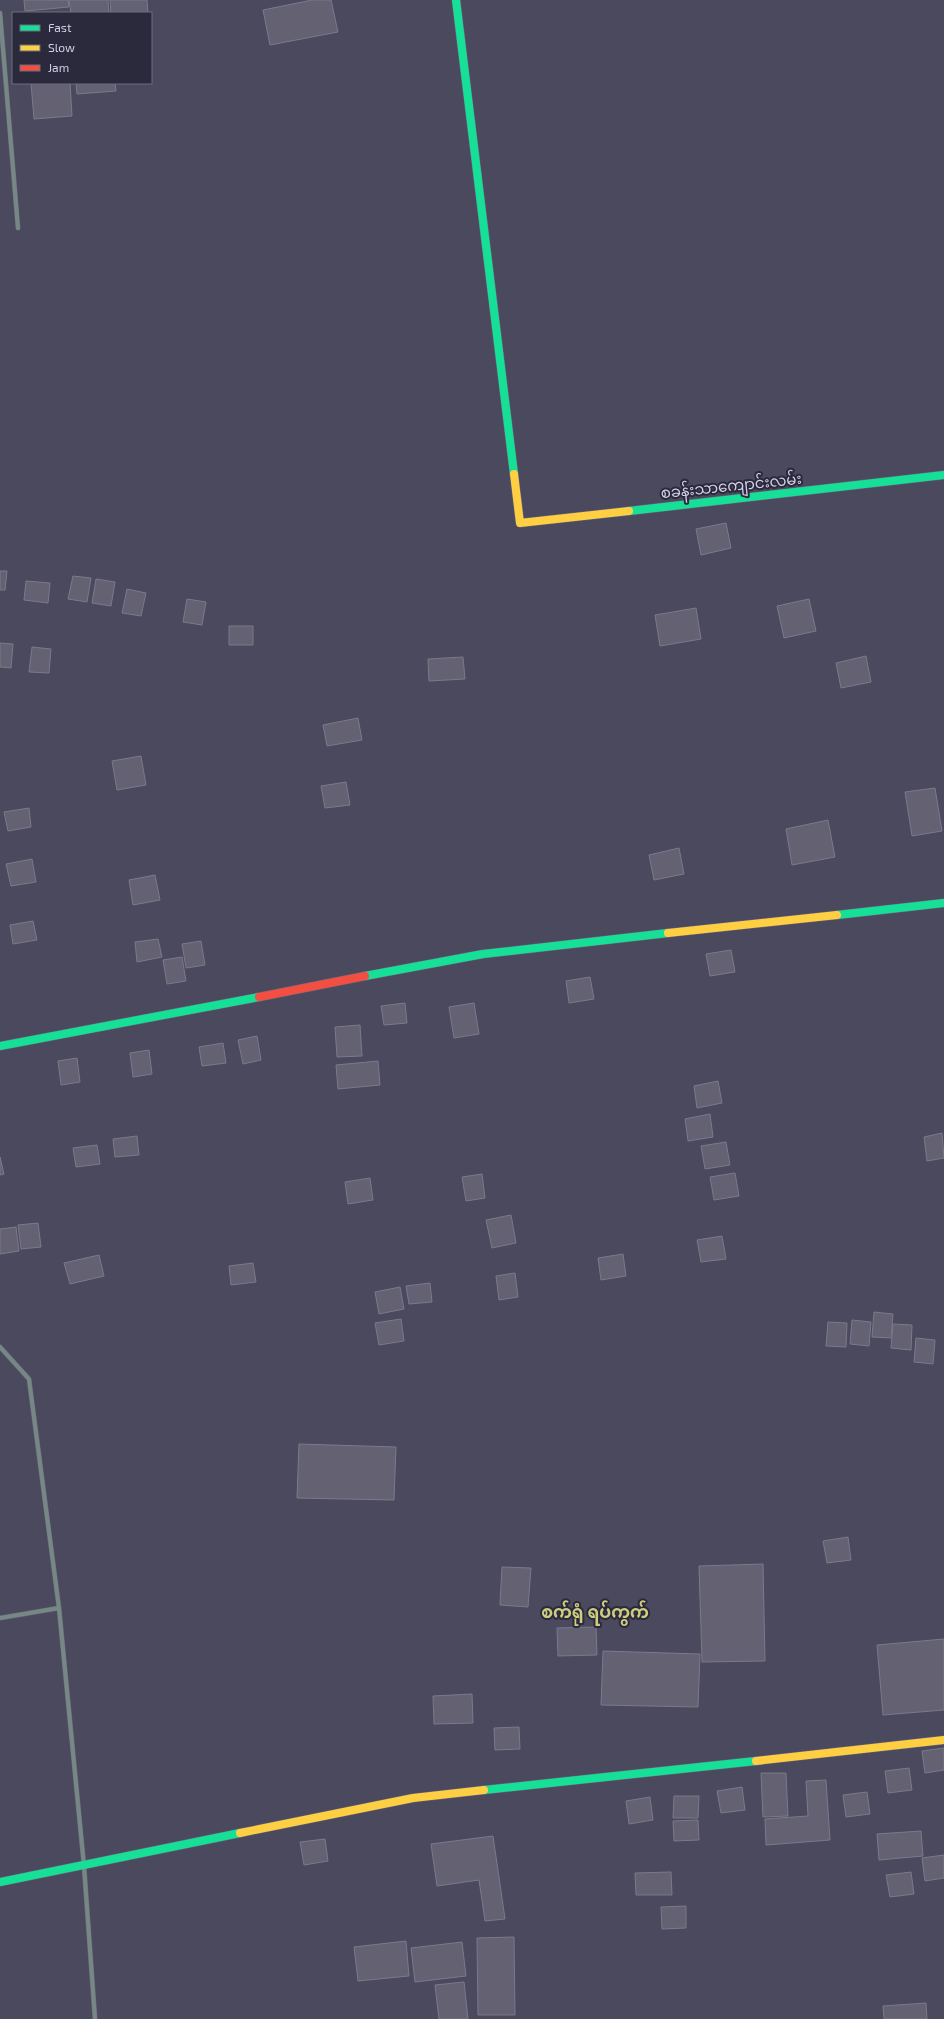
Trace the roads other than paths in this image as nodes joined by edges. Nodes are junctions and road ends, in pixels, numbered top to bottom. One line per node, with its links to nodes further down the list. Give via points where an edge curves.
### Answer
1 (456, 0): 4 (street, စခန်းသာကျောင်းလမ်း, via 520,523)
2 (0, 13): 3 (street)
3 (18, 228)
4 (944, 475)
5 (944, 903): 6 (street, via 483,954)
6 (0, 1046)
7 (0, 1347): 8 (street, via 29,1379)
8 (59, 1608): 9 (street); 11 (street)
9 (0, 1618)
10 (944, 1740): 11 (street, via 413,1798)
11 (84, 1866): 12 (street); 13 (street)
12 (0, 1882)
13 (95, 2019)

